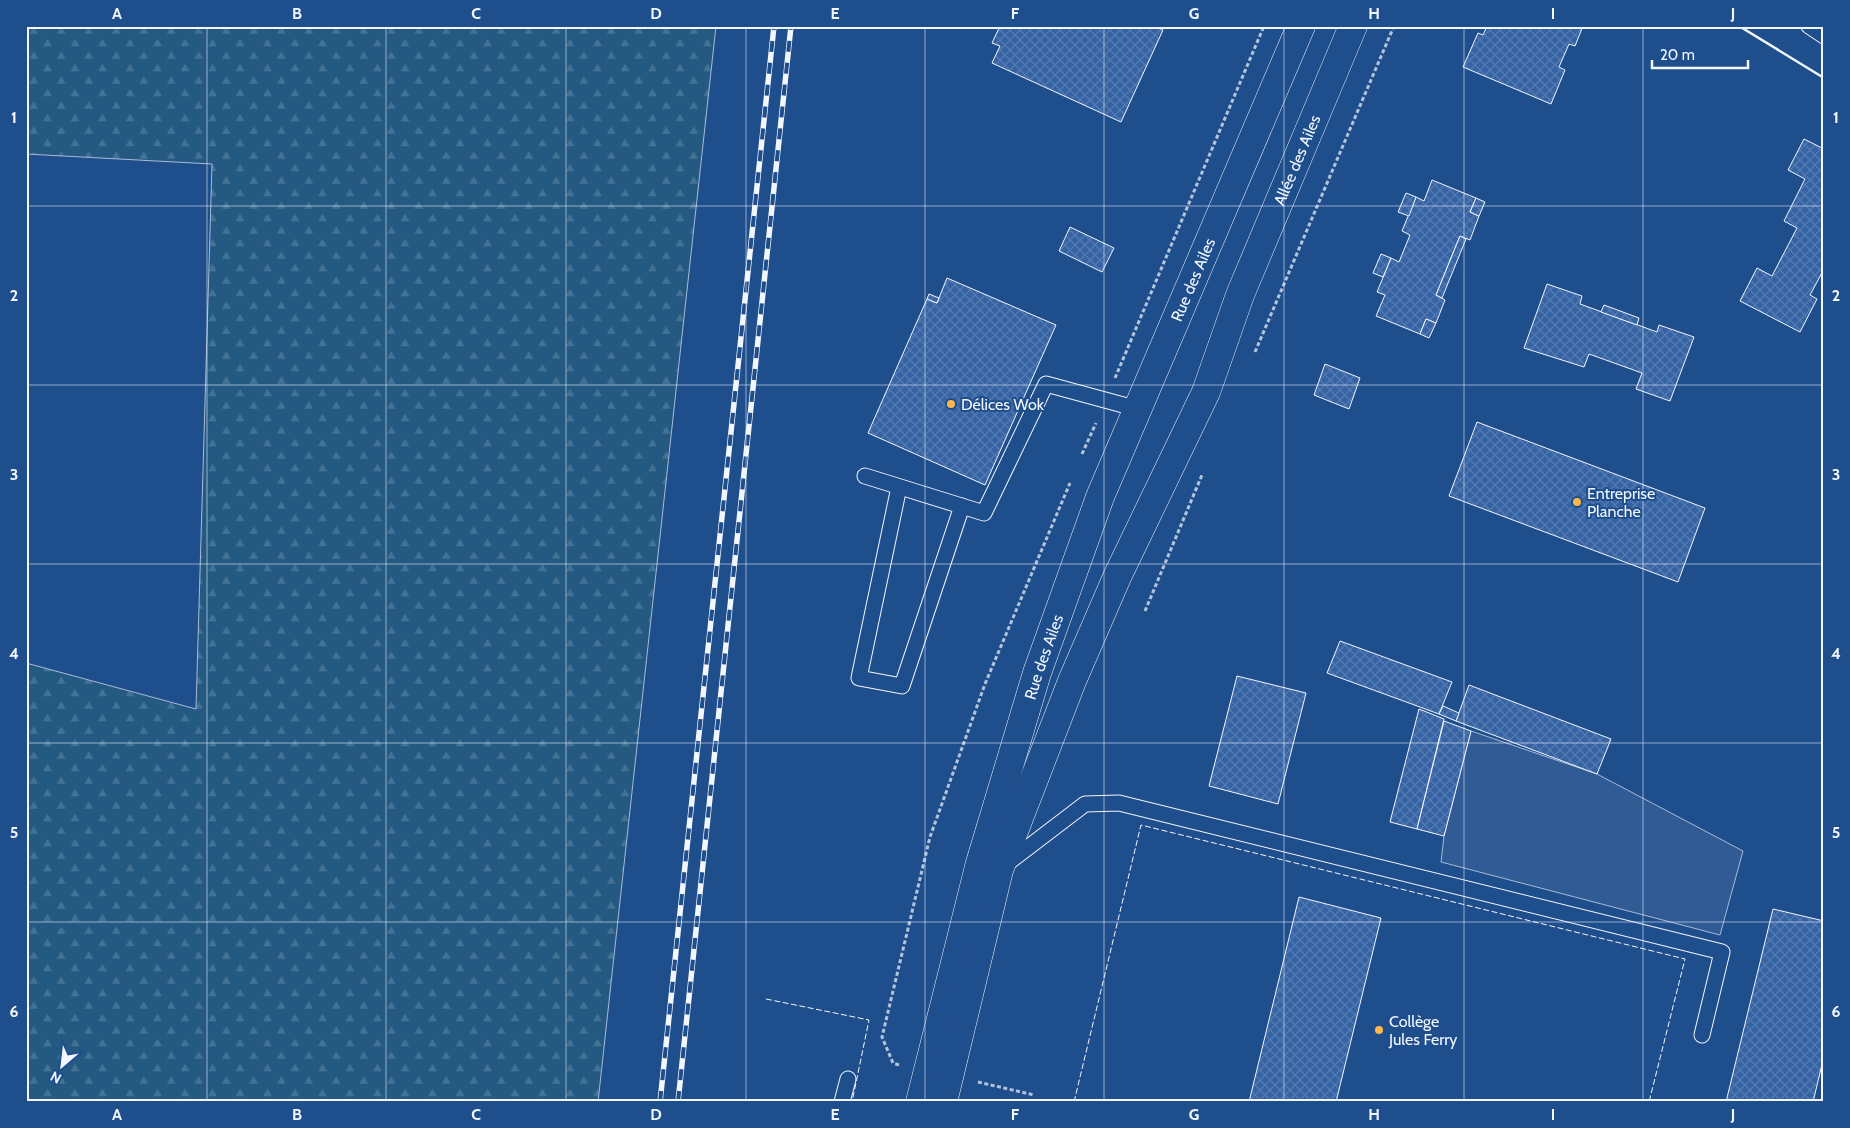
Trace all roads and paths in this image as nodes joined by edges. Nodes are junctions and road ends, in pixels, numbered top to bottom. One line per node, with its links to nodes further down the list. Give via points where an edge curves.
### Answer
1 (1301, 26): 8 (main road, Rue des Ailes)
2 (1353, 26): 6 (main road, Allée des Ailes)
3 (1394, 26): 7 (path)
4 (1808, 26): 5 (lane)
5 (1824, 36)
6 (1240, 294): 14 (main road, Rue des Ailes, via 1206,392 1117,577 1072,681)
7 (1252, 360)
8 (1138, 409): 12 (lane, via 1046,384 984,513); 18 (main road, Rue des Ailes, via 1100,497 1034,683 980,863)
9 (1206, 468): 13 (path)
10 (866, 476): 11 (lane)
11 (899, 487): 12 (lane); 12 (lane, via 859,678 902,686)
12 (962, 506)
13 (1145, 611)
14 (999, 870): 15 (lane, via 1085,804 1118,803 1722,952); 19 (main road, Rue des Ailes)
15 (1702, 1035)
16 (848, 1079): 17 (lane)
17 (842, 1102)
18 (920, 1102)
19 (943, 1102)

